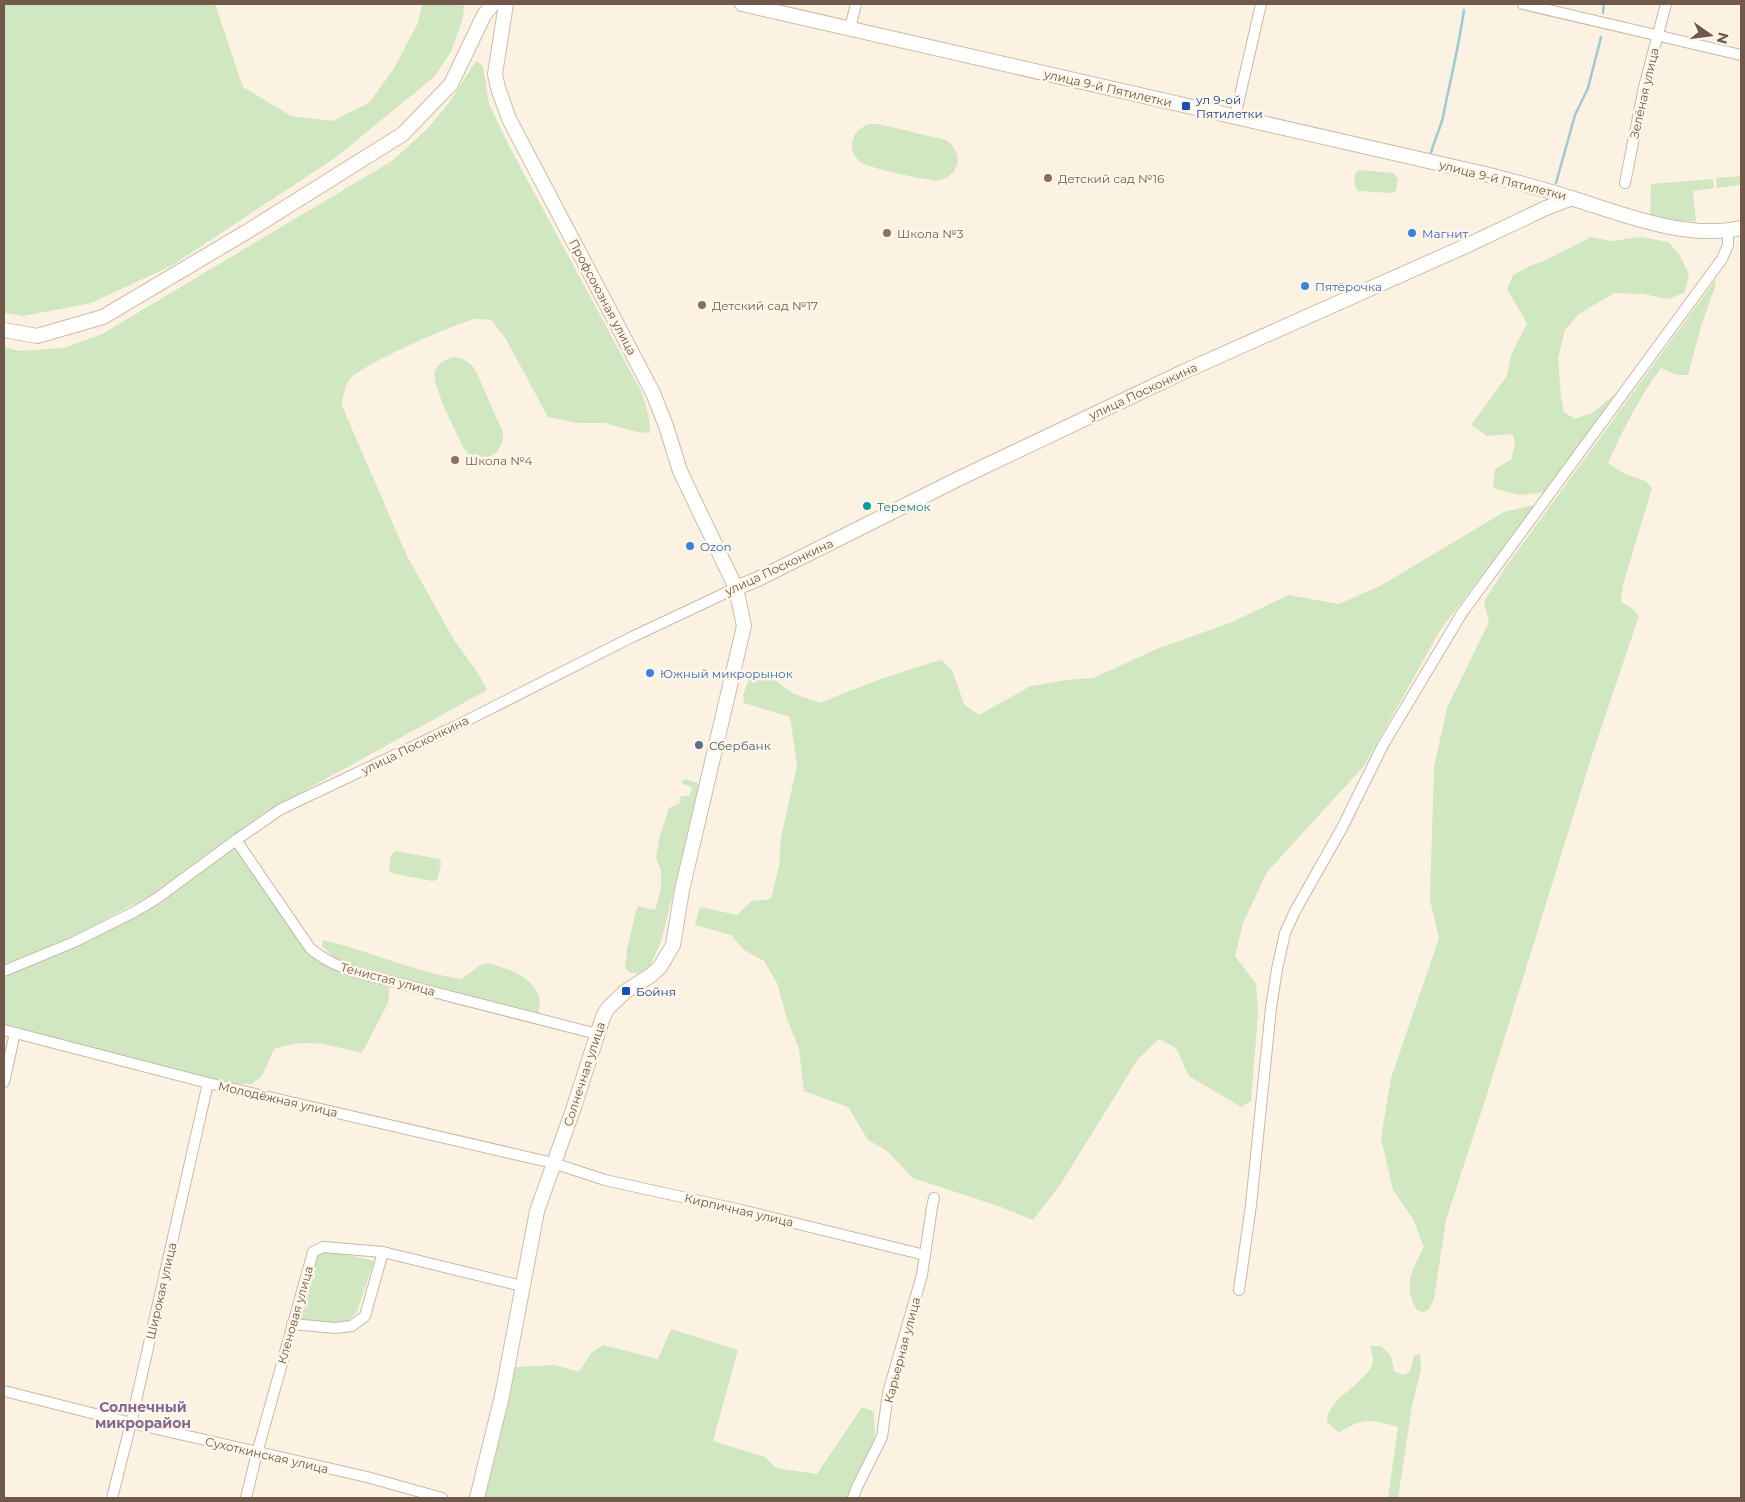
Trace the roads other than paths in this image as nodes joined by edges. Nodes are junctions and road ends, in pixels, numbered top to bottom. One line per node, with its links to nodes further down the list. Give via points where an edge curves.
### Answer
1 (493, 4): 15 (street, via 484,15 451,84 403,134 103,317 37,336)
2 (506, 4): 16 (street, Профсоюзная улица, via 495,74 509,118 653,393 680,471)
3 (742, 4): 8 (street, улица 9-й Пятилетки)
4 (856, 4): 8 (street)
5 (1262, 4): 11 (street)
6 (1524, 4): 9 (street)
7 (1666, 4): 9 (street, Зелёная улица)
8 (850, 28): 11 (street, улица 9-й Пятилетки)
9 (1657, 34): 10 (street); 12 (street, Зелёная улица)
10 (1741, 55)
11 (1235, 117): 13 (street, улица 9-й Пятилетки, via 1485,174)
12 (1625, 183)
13 (1572, 198): 14 (street, улица 9-й Пятилетки, via 1688,230); 16 (street, улица Посконкина, via 1183,372)
14 (1735, 229): 29 (street, via 1722,259 1462,614 1383,745 1285,933 1271,1008)
15 (4, 330)
16 (736, 588): 17 (street, улица Посконкина, via 281,809); 21 (street, Солнечная улица, via 744,626 672,945 656,972 626,991 608,1008)
17 (236, 840): 18 (street, улица Посконкина, via 134,912 74,942); 21 (street, Тенистая улица, via 310,948 325,960 359,973)
18 (4, 971)
19 (4, 1030): 20 (street, Молодёжная улица)
20 (15, 1033): 22 (street); 23 (street, Молодёжная улица)
21 (596, 1034): 24 (street, Солнечная улица)
22 (4, 1082)
23 (208, 1083): 24 (street, Молодёжная улица); 32 (street, Широкая улица)
24 (553, 1163): 27 (street, Кирпичная улица, via 605,1180); 28 (street, Солнечная улица, via 537,1211)
25 (934, 1198): 27 (street, Карьерная улица)
26 (383, 1252): 28 (street, Кленовая улица); 30 (street, via 365,1316 352,1326 335,1328); 30 (street, Кленовая улица, via 323,1247 313,1252)
27 (925, 1255): 38 (street, Карьерная улица, via 922,1276 888,1393 882,1437)
28 (522, 1286): 37 (street, Солнечная улица, via 502,1396)
29 (1239, 1290)
30 (292, 1324): 33 (street, Кленовая улица)
31 (4, 1391): 32 (street, Сухоткинская улица)
32 (131, 1423): 33 (street, Сухоткинская улица); 34 (street, Широкая улица)
33 (257, 1453): 35 (street, Кленовая улица); 36 (street, Сухоткинская улица)
34 (112, 1498)
35 (246, 1498)
36 (442, 1498)
37 (477, 1498)
38 (853, 1498)

